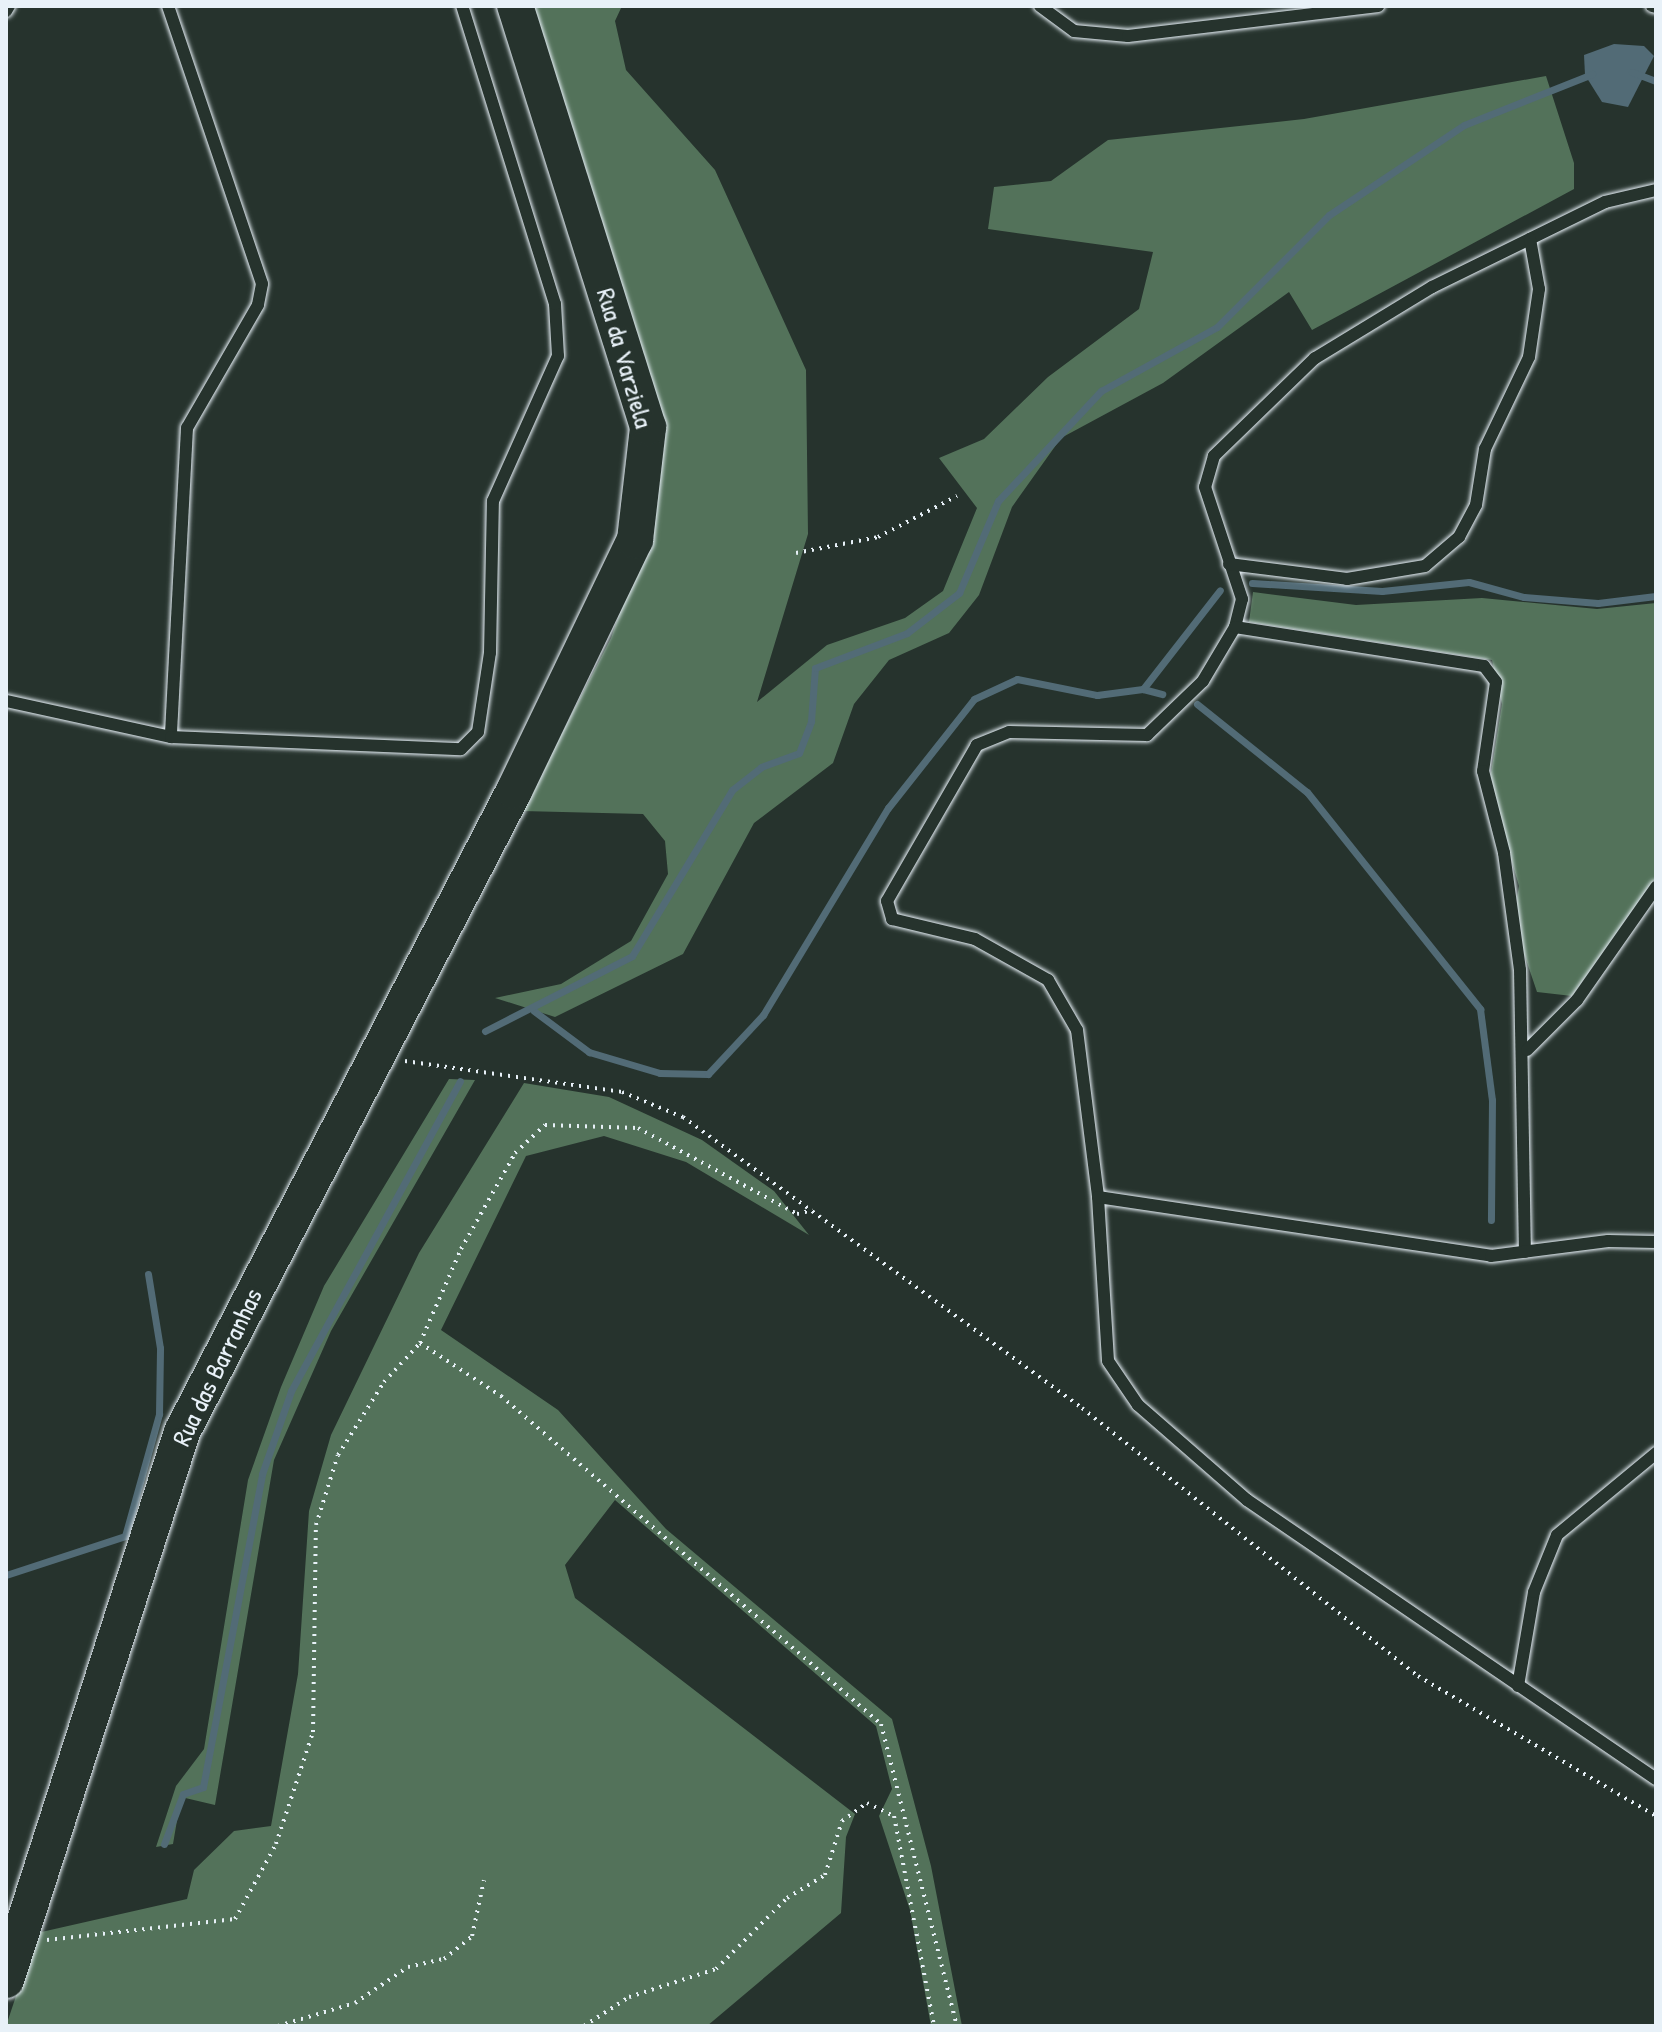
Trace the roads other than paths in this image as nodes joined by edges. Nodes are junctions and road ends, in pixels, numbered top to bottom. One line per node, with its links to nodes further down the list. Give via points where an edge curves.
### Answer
1 (9, 6): 8 (lane)
2 (168, 6): 14 (lane, via 262,284 258,305 187,428)
3 (462, 6): 14 (lane, via 555,304 558,356 493,501 490,653 478,732 461,749)
4 (515, 6): 15 (main road, Rua da Varziela, via 648,427 649,464 618,587)
5 (1040, 6): 7 (lane, via 1074,31 1128,36)
6 (1378, 6): 7 (lane)
7 (1323, 10)
8 (6, 11)
9 (1656, 190): 10 (lane, via 1605,202)
10 (1530, 239): 11 (lane, via 1315,358 1214,456 1205,487); 11 (lane, via 1539,289 1529,357 1485,449 1476,505 1459,537 1425,566 1347,579)
11 (1229, 564): 12 (lane, via 1242,599)
12 (1235, 627): 17 (lane, via 1484,666 1496,682 1483,771 1504,853); 18 (lane, via 1203,681 1147,735 1009,732 977,745 887,901 892,919 975,939 1048,980 1077,1030)
13 (6, 701): 14 (lane)
14 (171, 737)
15 (514, 791): 24 (main road, Rua das Barranhas, via 182,1432)
16 (1656, 887): 17 (lane, via 1577,1000)
17 (1527, 1050): 20 (lane)
18 (1098, 1197): 20 (lane, via 1491,1256); 22 (lane, via 1108,1361 1138,1405 1247,1500)
19 (1656, 1242): 20 (lane)
20 (1525, 1252)
21 (1656, 1453): 22 (lane, via 1557,1535 1534,1592)
22 (1518, 1686): 23 (lane)
23 (1656, 1779)
24 (6, 1980)

